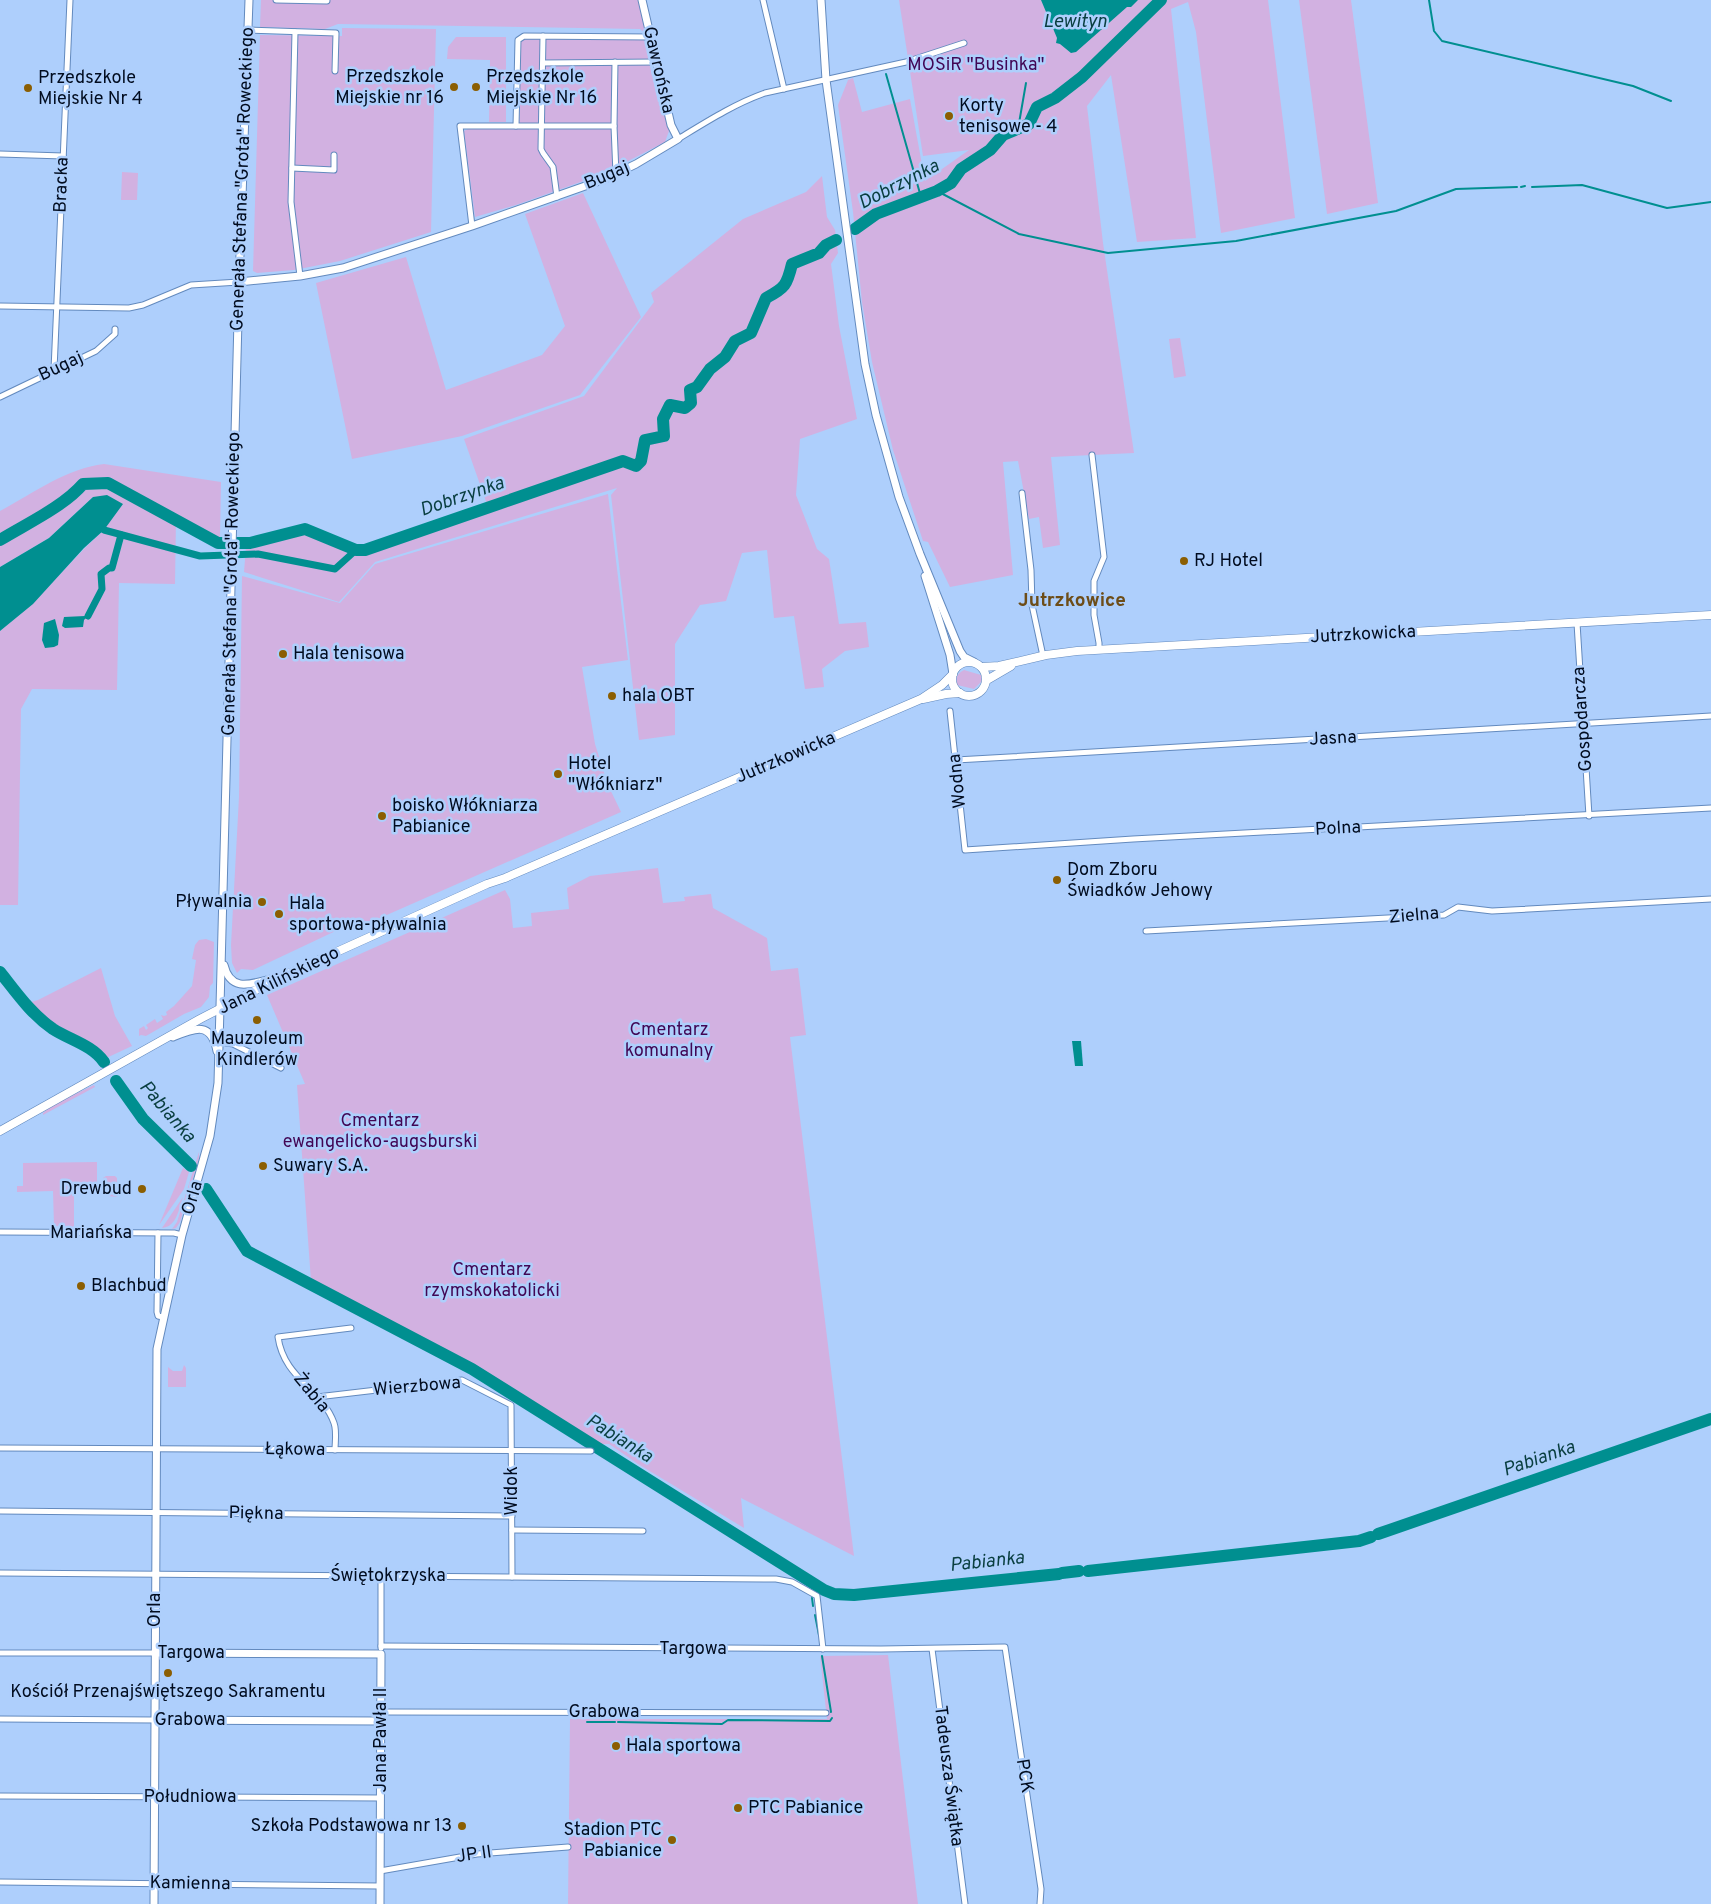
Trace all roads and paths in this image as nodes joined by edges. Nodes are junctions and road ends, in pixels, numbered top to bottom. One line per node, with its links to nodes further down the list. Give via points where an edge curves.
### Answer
1 (70, 0): 25 (street, Bracka)
2 (249, 0): 8 (street, Generała Stefana "Grota" Roweckiego)
3 (276, 0): 7 (street)
4 (642, 0): 11 (street, Gawrońska)
5 (764, 0): 18 (street)
6 (821, 0): 17 (street)
7 (327, 1)
8 (248, 30): 9 (street); 31 (street, Generała Stefana "Grota" Roweckiego)
9 (295, 32): 16 (street, via 336,33); 26 (street)
10 (543, 36): 11 (street); 13 (street); 19 (street, via 524,36 518,40)
11 (650, 37): 15 (street, Gawrońska)
12 (964, 43): 17 (street, Bugaj, via 906,62)
13 (543, 62): 14 (street); 20 (street)
14 (615, 62): 15 (street); 21 (street)
15 (656, 62): 22 (street, Gawrońska, via 671,125)
16 (335, 71)
17 (826, 80): 18 (street, Bugaj); 39 (street, via 865,364 887,455)
18 (784, 89): 22 (street, Bugaj, via 746,100)
19 (516, 126): 20 (street); 29 (street, via 460,126)
20 (541, 126): 21 (street); 28 (street, via 542,149 553,167)
21 (614, 126): 27 (street)
22 (678, 139): 27 (street, Bugaj)
23 (0, 154): 25 (street)
24 (334, 155): 26 (street, via 334,170)
25 (63, 156): 33 (street, Bracka)
26 (292, 168): 30 (street, via 291,202)
27 (616, 174): 28 (street, Bugaj)
28 (557, 197): 29 (street, Bugaj)
29 (472, 226): 30 (street, Bugaj, via 342,268)
30 (300, 276): 31 (street, Bugaj)
31 (239, 282): 33 (street, via 191,286 138,306); 61 (street, Generała Stefana "Grota" Roweckiego)
32 (0, 306): 33 (street)
33 (56, 306): 35 (street, Bracka)
34 (115, 329): 35 (street, Bugaj, via 115,334 96,351)
35 (54, 370): 36 (street, Bugaj)
36 (0, 397)
37 (1092, 455): 42 (street, via 1104,557 1094,581 1094,616)
38 (1022, 493): 43 (street, via 1032,605)
39 (920, 554): 44 (street, via 960,652); 47 (street)
40 (1711, 615): 41 (main road, Jutrzkowicka)
41 (1577, 623): 42 (main road, Jutrzkowicka); 53 (street, Gospodarcza)
42 (1099, 650): 43 (main road, Jutrzkowicka)
43 (1043, 656): 45 (main road, Jutrzkowicka)
44 (974, 662): 46 (main road); 47 (main road, via 963,662)
45 (1017, 663): 46 (main road, Jutrzkowicka); 48 (main road, Jutrzkowicka)
46 (982, 667): 48 (main road)
47 (953, 674): 49 (main road, via 953,685); 50 (main road, Jutrzkowicka)
48 (987, 680): 49 (main road, via 984,689 976,695)
49 (960, 693): 50 (main road, Jutrzkowicka)
50 (921, 699): 56 (main road, Jutrzkowicka)
51 (950, 711): 54 (street, Wodna)
52 (1711, 716): 53 (street, Jasna)
53 (1583, 723): 54 (street, Jasna); 57 (street, Gospodarcza)
54 (956, 760): 58 (street, Wodna)
55 (1711, 808): 57 (street, Polna)
56 (651, 815): 62 (main road, Jana Kilińskiego)
57 (1589, 816): 58 (street, Polna)
58 (965, 850)
59 (1711, 899): 60 (street, Zielna, via 1492,911 1458,907 1444,916)
60 (1146, 931)
61 (222, 953): 62 (street, via 226,974 238,984); 63 (street, Generała Stefana "Grota" Roweckiego)
62 (281, 977): 63 (main road, Jana Kilińskiego)
63 (221, 1008): 64 (street, Generała Stefana "Grota" Roweckiego); 65 (main road, Jana Kilińskiego)
64 (220, 1042): 66 (street, Generała Stefana "Grota" Roweckiego); 67 (street, via 231,1043)
65 (150, 1048): 66 (street, via 190,1030 201,1029 213,1037); 68 (main road, Jana Kilińskiego)
66 (219, 1068): 69 (street, Generała Stefana "Grota" Roweckiego, via 216,1109)
67 (281, 1068)
68 (0, 1130)
69 (202, 1166): 72 (street, Orla)
70 (0, 1232): 71 (street, Mariańska)
71 (158, 1233): 72 (street, Mariańska); 73 (street, via 157,1312 158,1316)
72 (182, 1235): 73 (street, Orla)
73 (164, 1317): 78 (street, Orla, via 157,1348)
74 (351, 1328): 75 (street, Żabia, via 278,1337 288,1364)
75 (317, 1397): 76 (street, Wierzbowa, via 462,1380); 79 (street, Żabia, via 335,1425)
76 (511, 1405): 81 (street, Widok)
77 (0, 1448): 78 (street, Łąkowa)
78 (156, 1448): 79 (street, Łąkowa); 83 (street, Orla)
79 (335, 1450): 81 (street, Łąkowa)
80 (591, 1451): 81 (street, Łąkowa)
81 (512, 1452): 84 (street, Widok)
82 (0, 1512): 83 (street, Piękna)
83 (157, 1513): 84 (street, Piękna); 88 (street, Orla)
84 (512, 1516): 85 (street, Widok)
85 (512, 1530): 86 (street); 90 (street, Widok)
86 (643, 1531)
87 (0, 1573): 88 (street, Świętokrzyska)
88 (155, 1574): 89 (street, Świętokrzyska); 96 (street, Orla)
89 (381, 1576): 90 (street, Świętokrzyska); 94 (street, Jana Pawła II)
90 (512, 1577): 92 (street, Świętokrzyska, via 776,1579 792,1582 817,1596)
91 (1005, 1647): 93 (street, Targowa); 113 (street, PCK, via 1041,1889)
92 (823, 1649): 93 (street, Targowa); 94 (street, Targowa)
93 (932, 1649): 112 (street, Tadeusza Świątka)
94 (381, 1650): 96 (street, Targowa); 97 (street, Jana Pawła II)
95 (0, 1653): 96 (street, Targowa)
96 (155, 1653): 100 (street, Orla)
97 (381, 1712): 98 (street, Grabowa); 101 (street, Jana Pawła II)
98 (826, 1713)
99 (0, 1719): 100 (street, Grabowa)
100 (155, 1720): 101 (street, Grabowa); 103 (street, Orla)
101 (381, 1721): 104 (street, Jana Pawła II)
102 (0, 1796): 103 (street, Południowa)
103 (154, 1797): 104 (street, Południowa); 108 (street, Orla)
104 (380, 1798): 106 (street, Jana Pawła II)
105 (568, 1847): 106 (street, JP II, via 477,1854)
106 (380, 1871): 109 (street, Jana Pawła II)
107 (0, 1882): 108 (street, Kamienna)
108 (154, 1884): 109 (street, Kamienna); 110 (street, Orla)
109 (380, 1886): 111 (street, Jana Pawła II)
110 (154, 1904)
111 (380, 1904)
112 (965, 1904)
113 (1040, 1904)

